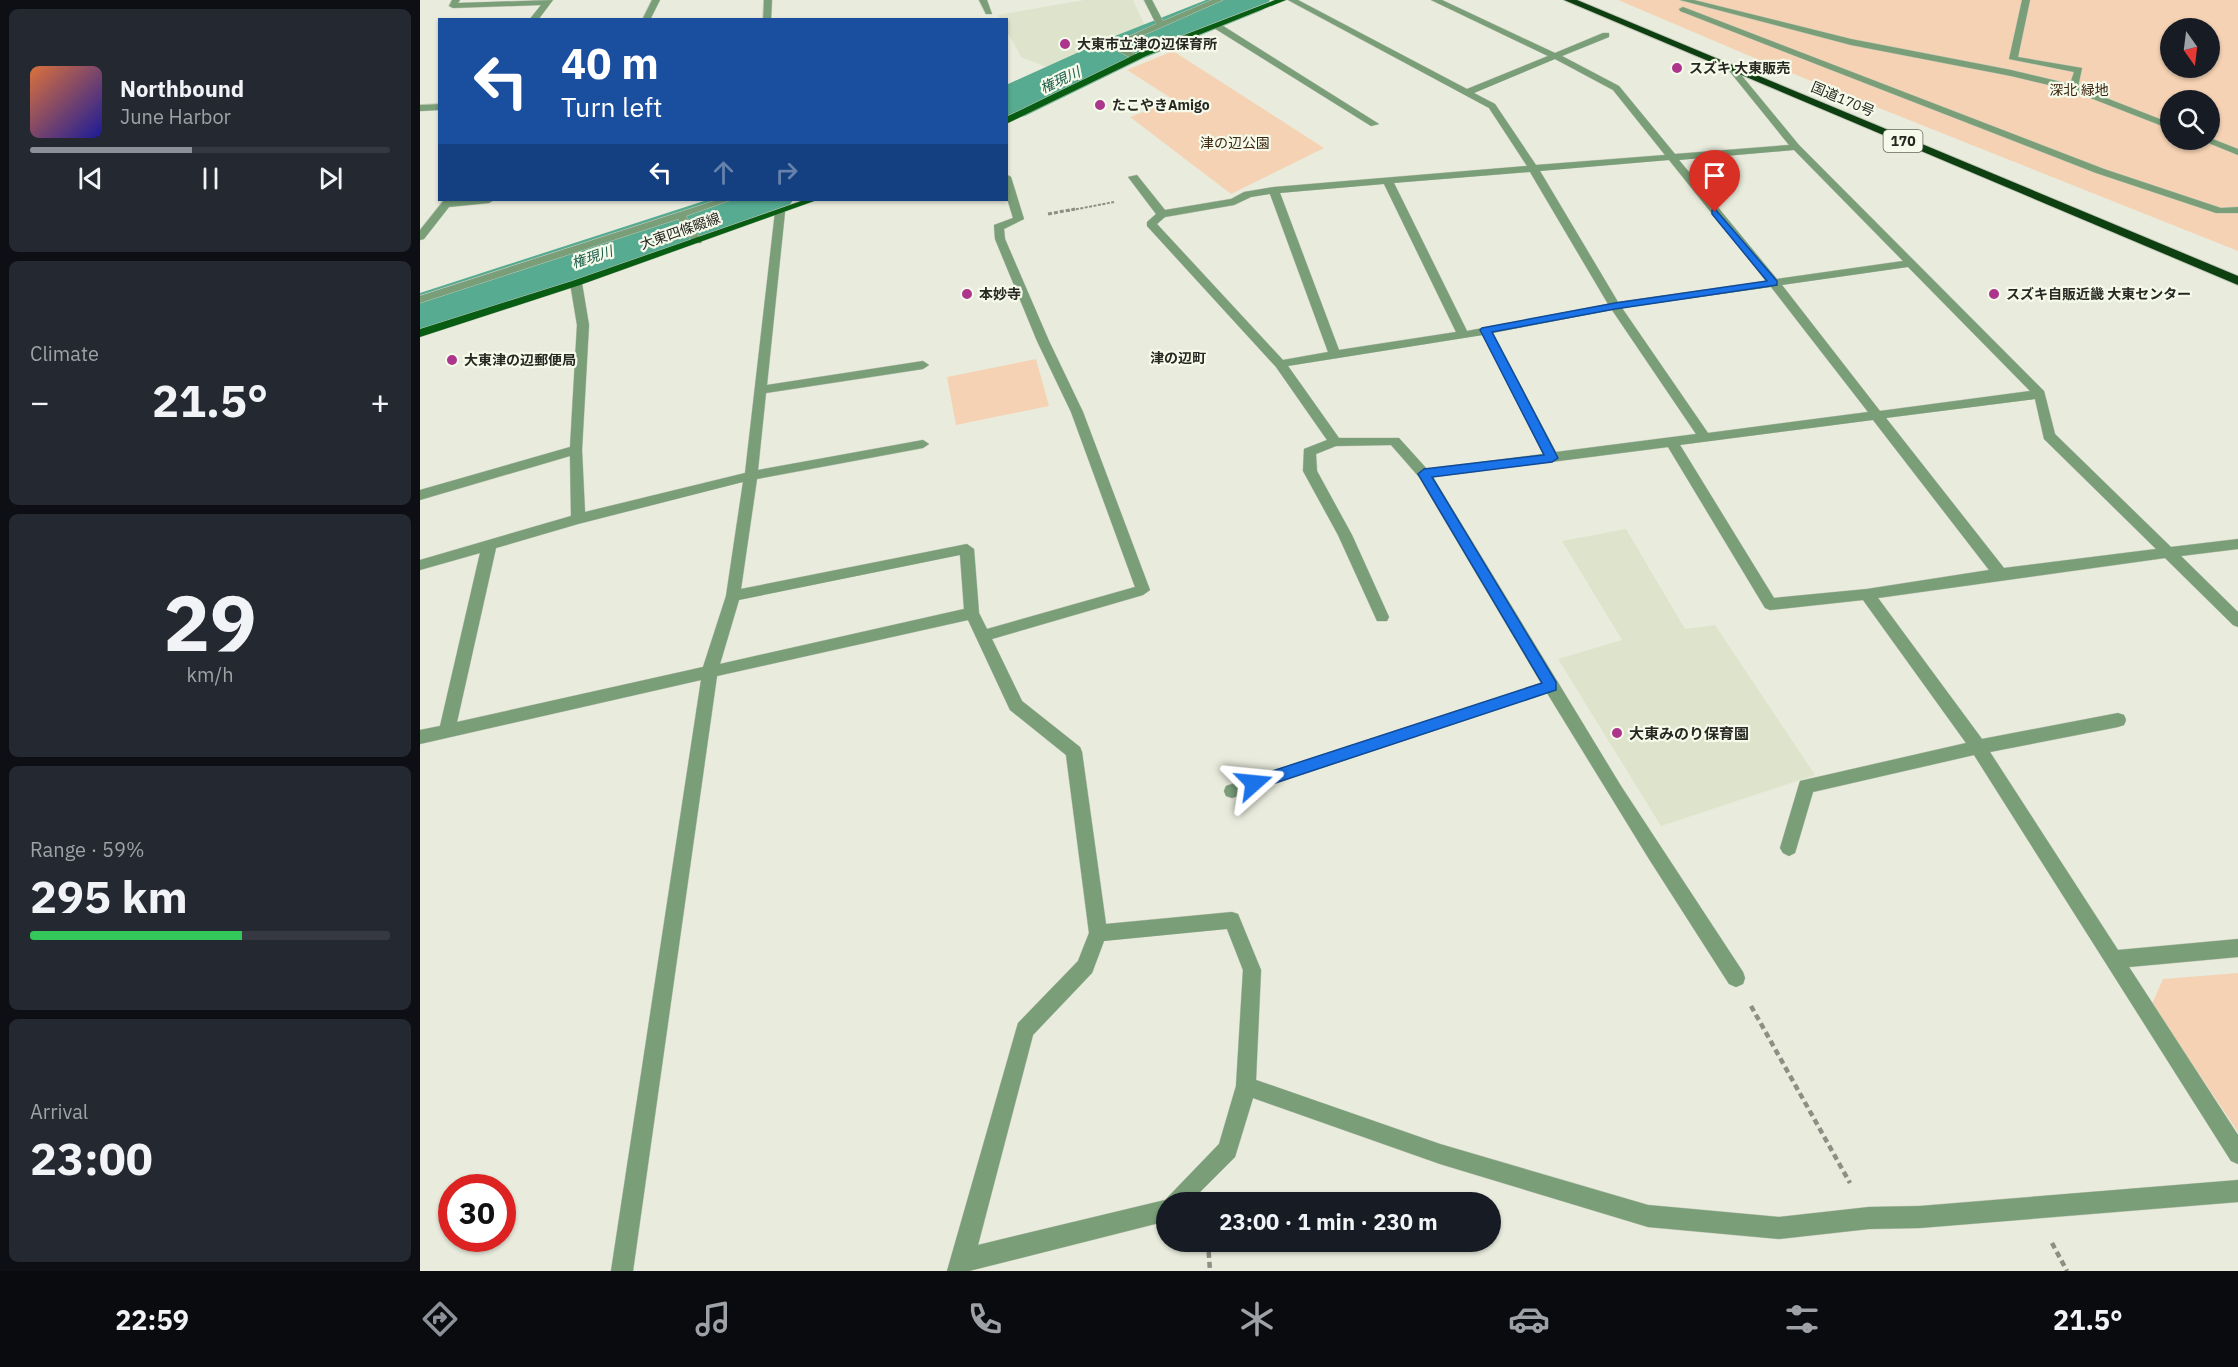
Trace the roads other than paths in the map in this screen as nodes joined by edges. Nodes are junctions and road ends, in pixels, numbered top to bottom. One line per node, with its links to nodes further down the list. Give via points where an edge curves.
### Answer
1 (456, 0): 12 (street, via 453,6)
2 (656, 0): 16 (street)
3 (768, 0): 17 (street)
4 (983, 0): 14 (street)
5 (1148, 0): 18 (street)
6 (1219, 0): 18 (street)
7 (1282, 0): 19 (main road)
8 (1292, 0): 25 (street)
9 (1435, 0): 21 (street)
10 (1569, 0): 23 (highway, 国道170号 / 170)
11 (2026, 0): 24 (street, via 2013,59 2079,70)
12 (548, 1): 15 (street)
13 (1683, 5): 24 (street); 44 (street, via 2100,171 2220,211)
14 (989, 12)
15 (535, 18)
16 (647, 18)
17 (767, 18)
18 (1160, 24): 22 (street, via 1112,46)
19 (1217, 26): 22 (main road); 30 (street)
20 (1606, 34): 21 (street)
21 (1555, 56): 25 (street); 34 (street, via 1616,88)
22 (1135, 57): 28 (main road)
23 (1731, 67): 32 (street); 51 (highway, 国道170号 / 170)
24 (2073, 88): 29 (street)
25 (1469, 92): 35 (street, via 1492,106)
26 (438, 107): 27 (street)
27 (420, 108)
28 (1008, 120)
29 (2160, 122)
30 (1374, 124)
31 (2220, 145): 33 (street)
32 (1796, 147): 34 (street); 50 (street)
33 (2238, 152)
34 (1672, 159): 35 (street); 53 (street)
35 (1533, 168): 37 (street); 55 (street)
36 (1133, 177): 46 (street)
37 (1388, 180): 39 (street); 58 (street)
38 (1008, 183): 85 (street, via 1019,219 998,227 1000,239 1077,412 1143,590)
39 (1274, 190): 46 (street, via 1248,194 1234,202); 59 (street)
40 (468, 201): 43 (street)
41 (723, 201): 47 (street)
42 (809, 201): 45 (main road, 大東四條畷線)
43 (448, 202): 48 (street)
44 (2238, 210)
45 (780, 212): 49 (main road, 大東四條畷線); 62 (street)
46 (1162, 214): 60 (street, via 1150,224)
47 (681, 215): 49 (street); 54 (street)
48 (420, 237)
49 (697, 241): 52 (main road, 大東四條畷線)
50 (1912, 263): 53 (street); 63 (street)
51 (2238, 281)
52 (576, 283): 57 (main road, 大東四條畷線); 69 (street, via 583,326)
53 (1774, 283): 55 (street); 64 (street)
54 (420, 300)
55 (1615, 306): 56 (street); 65 (street)
56 (1486, 330): 58 (street); 70 (street)
57 (420, 333)
58 (1463, 335): 59 (street)
59 (1335, 354): 60 (street)
60 (1280, 364): 67 (street)
61 (923, 365): 62 (street)
62 (760, 390): 72 (street)
63 (2040, 394): 64 (street); 77 (street, via 2049,436)
64 (1876, 416): 65 (street); 79 (street)
65 (1704, 437): 66 (street)
66 (1671, 441): 70 (street); 80 (street, via 1770,604)
67 (1335, 442): 71 (street, via 1394,441); 83 (street, via 1309,452 1310,471)
68 (923, 444): 72 (street)
69 (576, 450): 73 (street); 74 (street)
70 (1552, 458): 71 (street)
71 (1424, 474): 87 (street)
72 (751, 476): 74 (street); 81 (street)
73 (420, 495)
74 (578, 519): 76 (street)
75 (2238, 544): 77 (street)
76 (489, 546): 78 (street); 89 (street)
77 (2170, 553): 79 (street); 84 (street)
78 (420, 565)
79 (2000, 574): 80 (street)
80 (1867, 594): 91 (street)
81 (733, 596): 82 (street, via 967,549); 86 (street)
82 (972, 613): 85 (street); 86 (street)
83 (1382, 616)
84 (2238, 621)
85 (983, 636): 94 (street, via 1016,705 1074,752)
86 (710, 670): 89 (street); 104 (street)
87 (1551, 686): 92 (street); 97 (street)
88 (2118, 720): 91 (street)
89 (447, 730): 90 (street)
90 (420, 737)
91 (1978, 747): 93 (street, via 1806,786); 96 (street)
92 (1232, 791)
93 (1789, 848)
94 (1098, 933): 98 (street, via 1232,920 1252,970); 103 (street, via 1085,967 1025,1030)
95 (2238, 948): 96 (street)
96 (2115, 959): 99 (street)
97 (1736, 978)
98 (1246, 1086): 100 (street, via 1440,1154 1648,1216 1779,1228); 101 (street, via 1228,1150)
99 (2238, 1154)
100 (2238, 1191)
101 (1185, 1192)
102 (1156, 1213): 103 (street)
103 (960, 1266)
104 (622, 1271)

